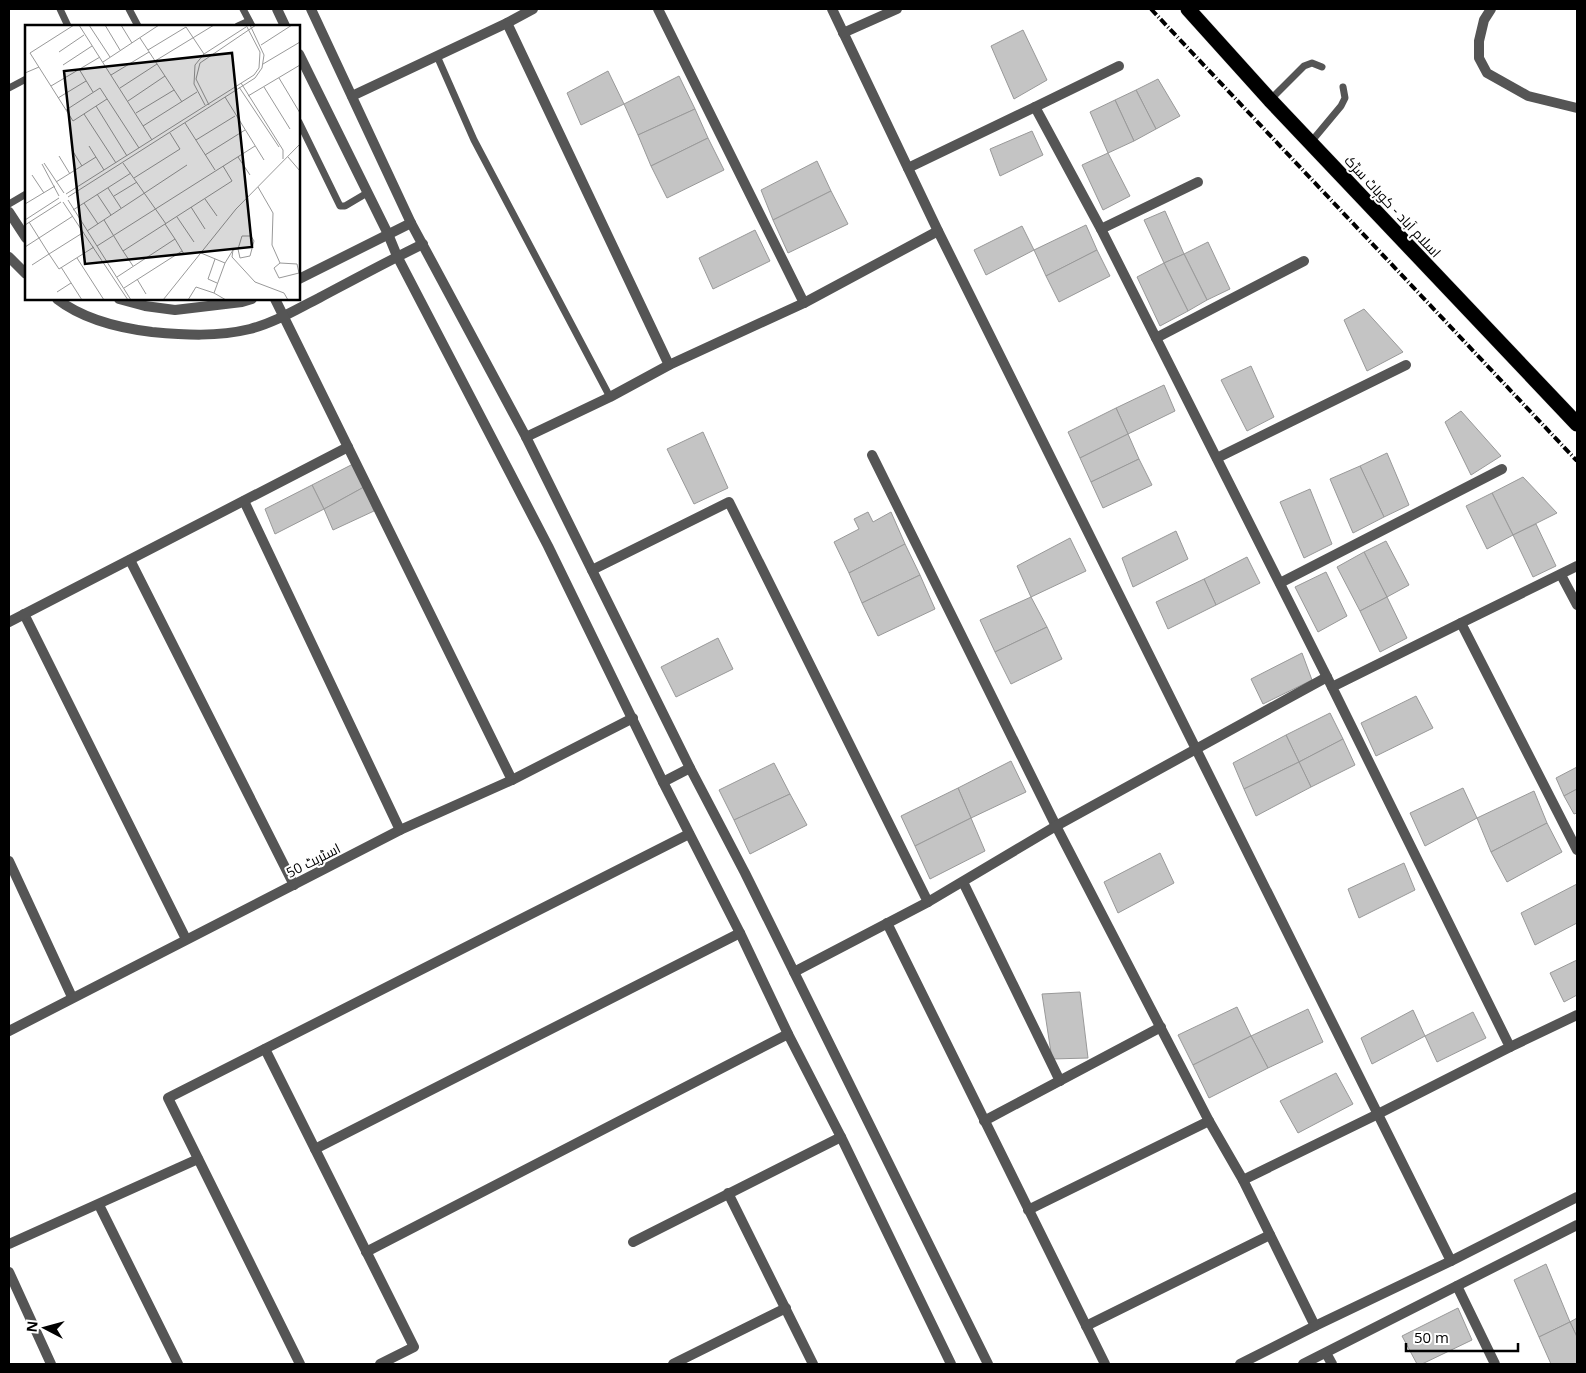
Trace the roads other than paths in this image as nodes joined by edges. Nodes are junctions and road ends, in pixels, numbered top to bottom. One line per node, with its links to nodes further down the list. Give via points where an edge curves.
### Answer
1 (60, 9): 14 (lane)
2 (129, 9): 15 (lane)
3 (243, 9): 13 (lane)
4 (277, 9): 16 (street)
5 (311, 9): 25 (street)
6 (533, 9): 12 (street)
7 (658, 9): 52 (street)
8 (832, 9): 17 (street)
9 (897, 9): 17 (street)
10 (1188, 9): 26 (highway, اسلام آباد - کوہاٹ سڑک)
11 (1491, 9): 28 (street, via 1484,20 1479,41 1479,58 1488,73 1528,96)
12 (507, 23): 19 (street); 55 (street)
13 (250, 24)
14 (68, 25)
15 (136, 25)
16 (285, 25)
17 (843, 33): 31 (street)
18 (300, 56): 33 (street)
19 (437, 56): 25 (street); 57 (lane, via 474,140)
20 (1119, 66): 27 (street)
21 (1322, 66): 26 (lane, via 1312,63 1304,66)
22 (25, 80): 24 (lane)
23 (1342, 87): 30 (lane, via 1345,98 1341,106)
24 (9, 88)
25 (352, 96): 37 (street)
26 (1270, 100): 30 (highway, اسلام آباد - کوہاٹ سڑک)
27 (1035, 107): 31 (street); 38 (street)
28 (1577, 108)
29 (300, 124): 33 (lane, via 340,206)
30 (1311, 143): 58 (highway, اسلام آباد - کوہاٹ سڑک)
31 (908, 168): 39 (street)
32 (1198, 182): 38 (street)
33 (367, 193): 40 (street)
34 (25, 195): 35 (lane)
35 (9, 204)
36 (9, 212): 41 (street)
37 (411, 223): 40 (street); 42 (street)
38 (1101, 229): 54 (street)
39 (938, 231): 52 (street); 77 (street)
40 (388, 234): 43 (street); 47 (street)
41 (25, 236)
42 (423, 244): 43 (street); 59 (street)
43 (398, 256): 53 (street); 76 (street)
44 (9, 257): 46 (street)
45 (1304, 261): 54 (street)
46 (25, 273)
47 (300, 278)
48 (58, 300): 53 (street, via 99,321 140,331 174,334 217,335 251,329)
49 (123, 300): 50 (street, via 174,310)
50 (249, 300)
51 (275, 300): 53 (street)
52 (804, 303): 55 (street)
53 (283, 317): 60 (street)
54 (1156, 338): 62 (street)
55 (669, 365): 57 (street)
56 (1406, 365): 62 (street)
57 (610, 396): 59 (street)
58 (1577, 424)
59 (526, 437): 67 (street)
60 (348, 447): 64 (street); 79 (street)
61 (872, 455): 81 (street)
62 (1217, 458): 69 (street)
63 (1502, 469): 69 (street)
64 (244, 501): 65 (street); 82 (street)
65 (130, 560): 71 (street); 87 (street)
66 (1577, 566): 68 (street)
67 (592, 570): 78 (street); 88 (street, via 730,502)
68 (1561, 575): 70 (street); 73 (street)
69 (1280, 582): 74 (street)
70 (1577, 605)
71 (24, 614): 72 (street); 91 (street)
72 (9, 622)
73 (1461, 622): 75 (street); 84 (street)
74 (1327, 677): 75 (street); 77 (street)
75 (1332, 687): 98 (street)
76 (633, 718): 79 (street, اسٹریٹ 50); 80 (street)
77 (1195, 749): 81 (street); 101 (street)
78 (690, 768): 80 (street); 92 (street)
79 (512, 780): 82 (street, اسٹریٹ 50)
80 (663, 782): 83 (street)
81 (1056, 826): 86 (street); 95 (street)
82 (400, 830): 87 (street, اسٹریٹ 50)
83 (689, 834): 90 (street); 99 (street)
84 (1577, 850)
85 (9, 861): 93 (street)
86 (963, 882): 88 (street); 100 (street)
87 (294, 884): 91 (street, اسٹریٹ 50)
88 (928, 902): 89 (street)
89 (887, 923): 92 (street); 103 (street)
90 (740, 933): 97 (street); 105 (street)
91 (186, 939): 93 (street, اسٹریٹ 50)
92 (794, 972): 131 (street)
93 (72, 997): 96 (street, اسٹریٹ 50)
94 (1577, 1015): 98 (street)
95 (1161, 1027): 100 (street); 102 (street)
96 (9, 1031)
97 (788, 1034): 104 (street); 116 (street)
98 (1510, 1047): 101 (street)
99 (265, 1049): 105 (street); 106 (street, via 168,1098)
100 (1060, 1081): 103 (street)
101 (1378, 1114): 107 (street); 117 (street)
102 (1209, 1120): 107 (street); 111 (street)
103 (984, 1121): 111 (street)
104 (841, 1137): 108 (street); 130 (street)
105 (315, 1149): 116 (street)
106 (198, 1159): 110 (street); 126 (street)
107 (1243, 1180): 113 (street)
108 (728, 1193): 114 (street); 120 (street)
109 (1577, 1197): 117 (street)
110 (99, 1205): 115 (street); 125 (street)
111 (1028, 1210): 121 (street)
112 (1577, 1225): 119 (street)
113 (1270, 1235): 121 (street); 122 (street)
114 (633, 1242)
115 (9, 1244)
116 (366, 1252): 127 (street, via 414,1347)
117 (1451, 1261): 122 (street)
118 (9, 1272): 124 (street)
119 (1457, 1286): 123 (street); 136 (street)
120 (786, 1308): 128 (street); 129 (street)
121 (1086, 1326): 132 (street)
122 (1315, 1326): 133 (street)
123 (1326, 1353): 134 (street); 135 (street)
124 (52, 1364)
125 (178, 1364)
126 (300, 1364)
127 (380, 1364)
128 (673, 1364)
129 (814, 1364)
130 (951, 1364)
131 (988, 1364)
132 (1105, 1364)
133 (1240, 1364)
134 (1303, 1364)
135 (1332, 1364)
136 (1495, 1364)

